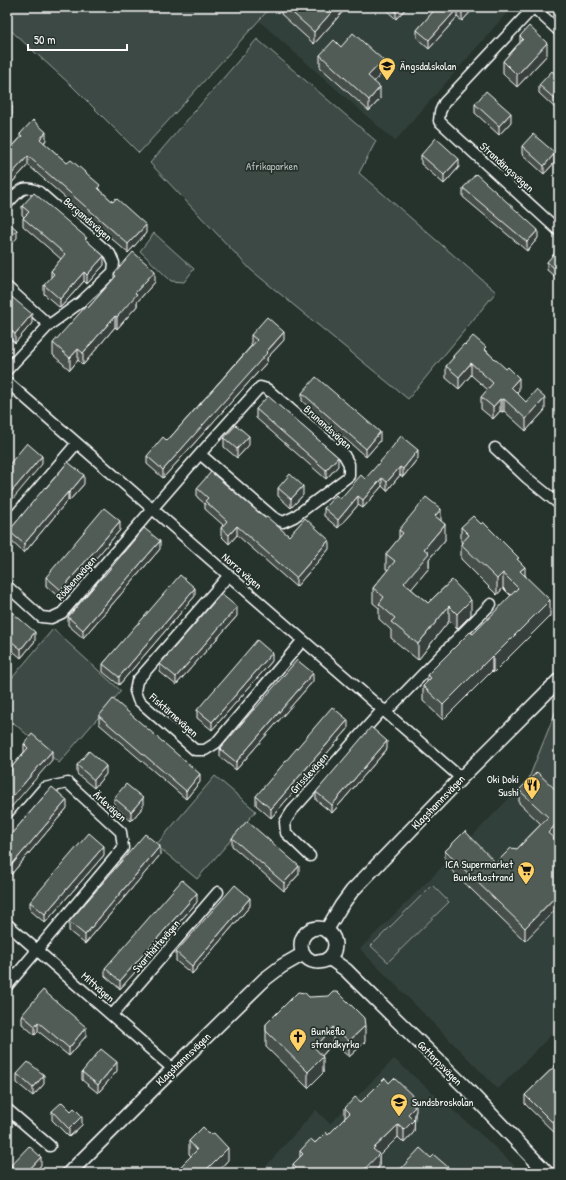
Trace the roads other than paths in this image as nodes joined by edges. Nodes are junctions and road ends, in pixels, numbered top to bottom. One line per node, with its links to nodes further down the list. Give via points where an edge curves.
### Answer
1 (533, 7): 2 (street); 4 (street, Strandängsvägen, via 444,103 439,121)
2 (559, 31)
3 (7, 204): 6 (street, Bergandsvägen, via 23,189 31,188 39,192 110,254 114,262 113,272 81,302)
4 (559, 231)
5 (7, 287): 6 (street)
6 (49, 325): 7 (street, Bergandsvägen)
7 (7, 370)
8 (7, 382): 9 (street, Norra vägen)
9 (77, 442): 13 (street, Norra vägen); 14 (street)
10 (496, 448): 12 (street)
11 (200, 454): 11 (street, Brunandsvägen, via 260,387 267,390 344,455 349,464 349,476 294,517 283,522 273,517); 13 (street, Brunandsvägen)
12 (559, 504)
13 (153, 508): 15 (street, Norra vägen); 16 (street, Rödbenavägen, via 62,613 51,618 41,617)
14 (7, 525)
15 (229, 575): 18 (street, Norra vägen); 18 (street, Fisktärnevägen, via 137,681 135,690 138,700 196,750 205,750 216,743)
16 (7, 586)
17 (491, 604): 20 (street, Grisslevägen)
18 (303, 640): 20 (street, Norra vägen)
19 (559, 680): 21 (street, Klagshamnsvägen)
20 (384, 711): 21 (street, Norra vägen); 23 (street, Grisslevägen, via 292,811 285,822 286,833)
21 (461, 778): 26 (street, Klagshamnsvägen, via 352,891)
22 (7, 831): 27 (street, Ärlevägen, via 44,788 68,784 121,832 123,848)
23 (310, 856)
24 (218, 892): 31 (street, Svarthättevägen)
25 (7, 924): 27 (street, Mittvägen)
26 (326, 931): 28 (street, via 312,930 306,934 302,940); 29 (street, via 334,940 335,946)
27 (37, 950): 30 (street); 31 (street, Mittvägen)
28 (303, 954): 29 (street, via 315,962 323,962); 32 (street, Klagshamnsvägen, via 265,979)
29 (329, 958): 36 (street, Gottorpsvägen, via 346,970 466,1088)
30 (7, 986)
31 (112, 1015): 32 (street, Mittvägen)
32 (173, 1069): 35 (street, Klagshamnsvägen)
33 (7, 1109): 34 (street)
34 (50, 1146)
35 (69, 1173)
36 (547, 1173)

